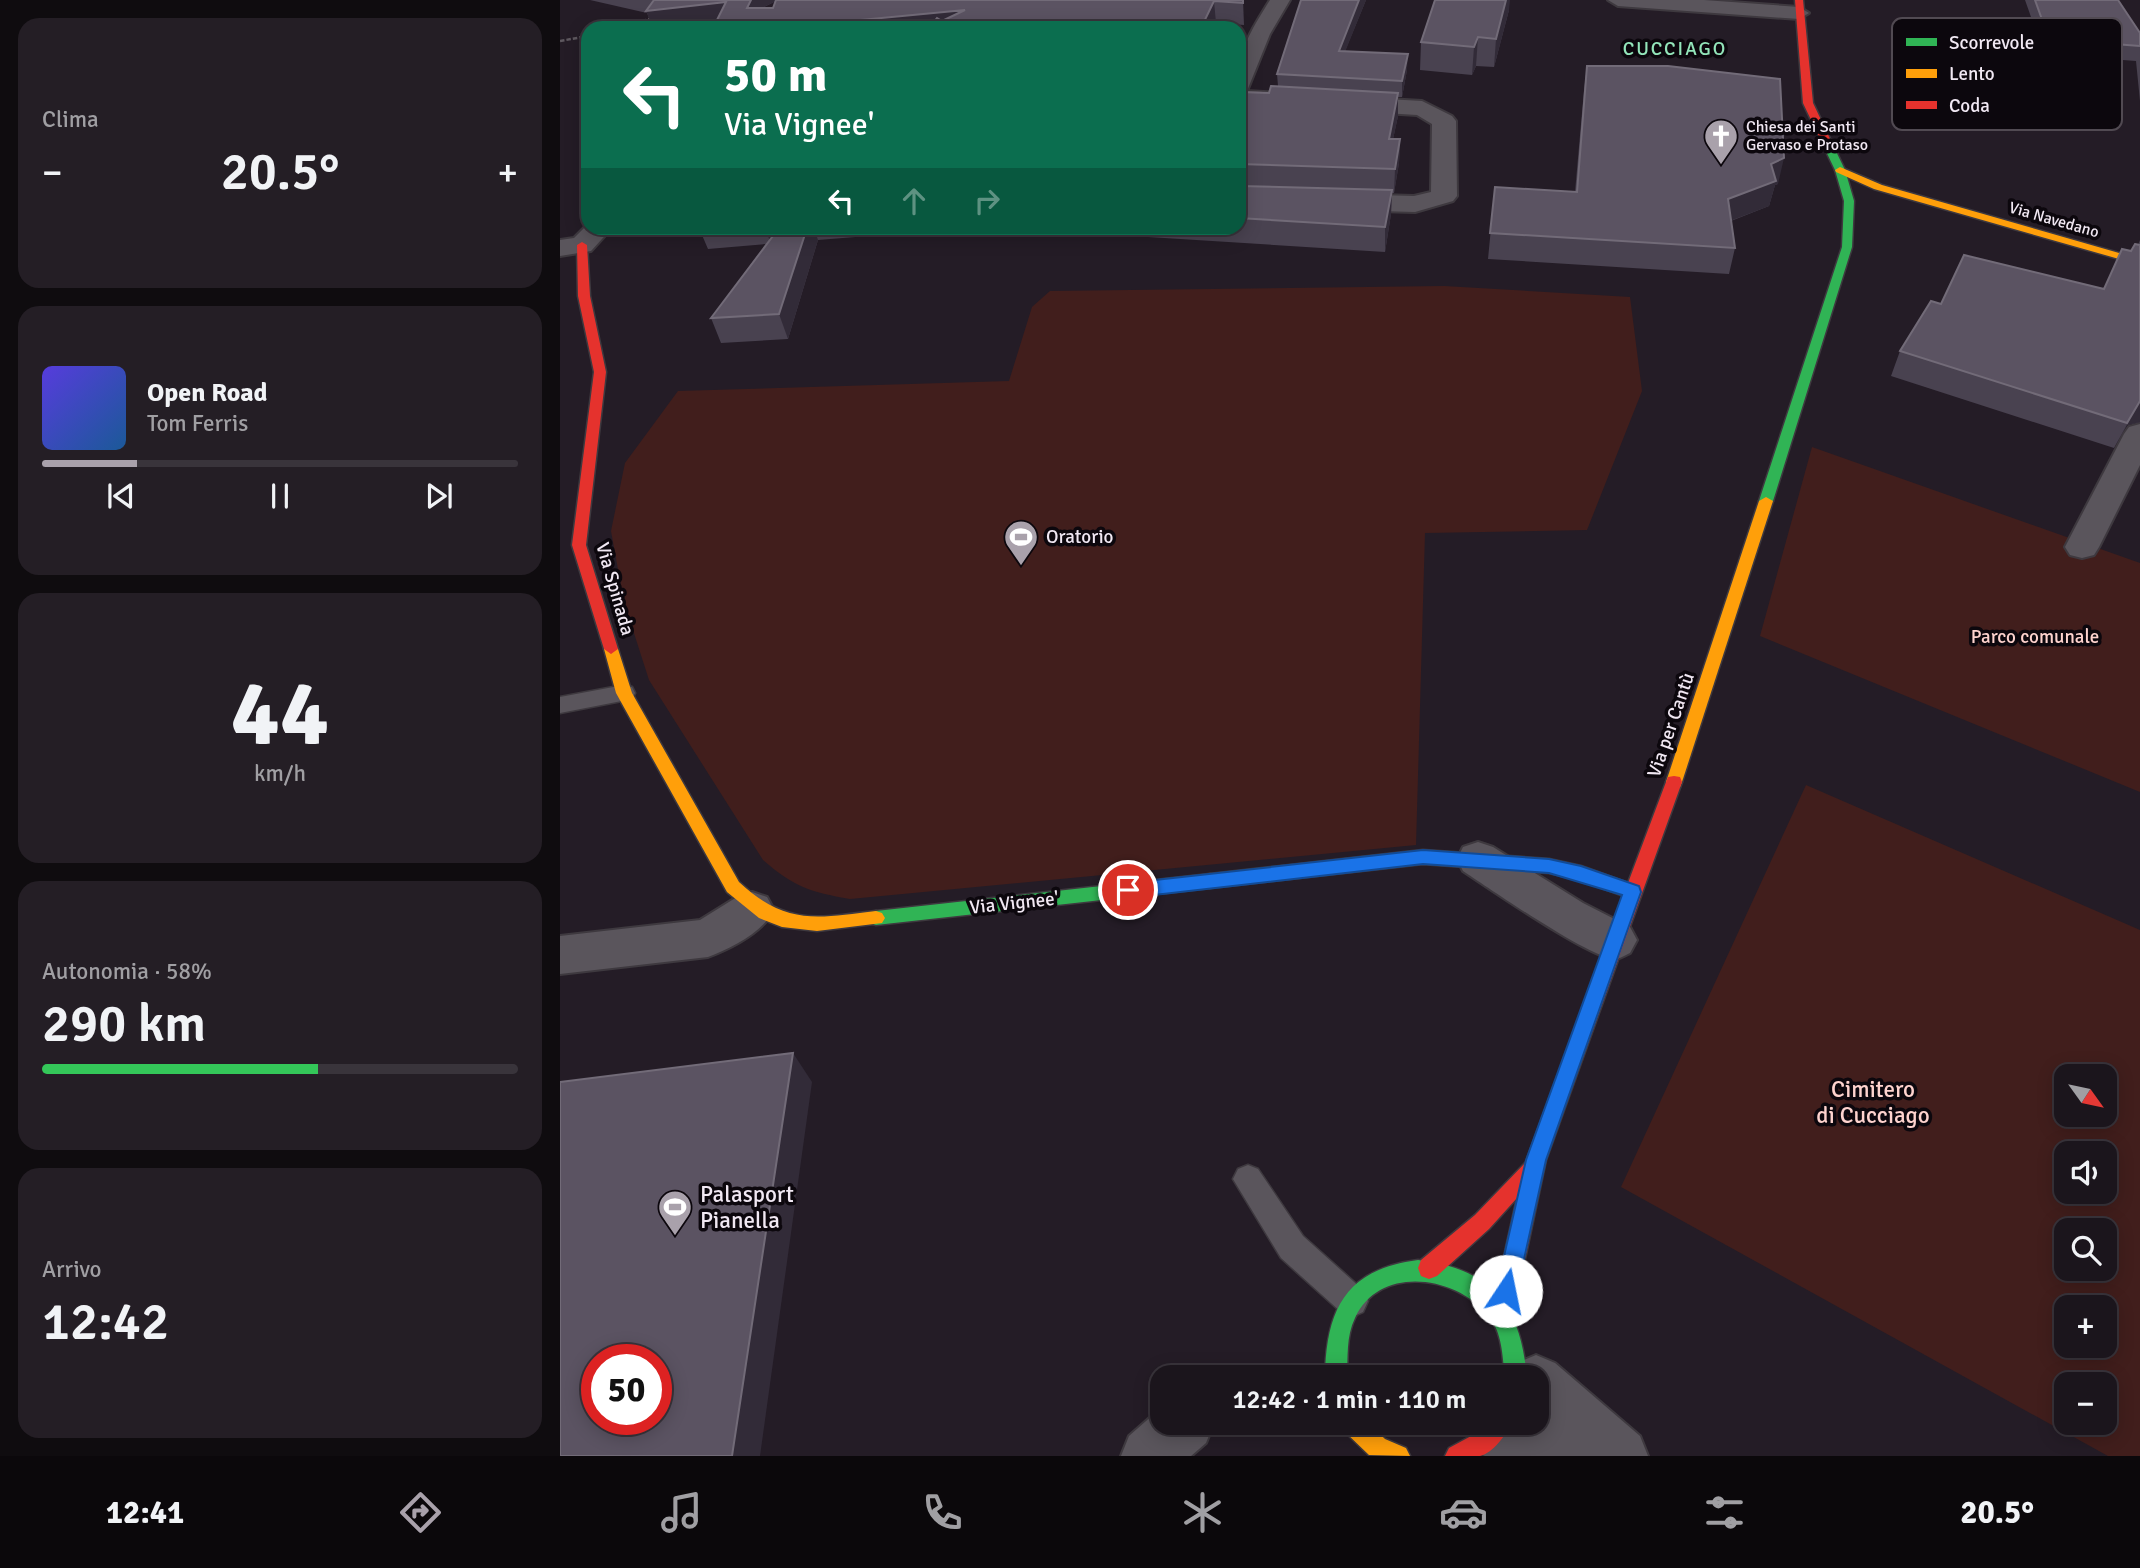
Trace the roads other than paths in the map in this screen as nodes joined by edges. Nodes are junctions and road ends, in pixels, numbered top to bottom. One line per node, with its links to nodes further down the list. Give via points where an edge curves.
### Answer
1 (1280, 0): 4 (street, via 1259,34)
2 (1618, 0): 3 (street)
3 (1799, 6): 6 (main road, Via per Cantù, via 1808,103)
4 (1246, 68)
5 (1246, 97): 7 (street, via 1422,108 1444,121 1444,196 1415,204)
6 (1840, 170): 9 (main road, Via Navedano, via 1878,187); 11 (main road, Via per Cantù, via 1849,201)
7 (1246, 199)
8 (1884, 208): 9 (main road, Via Navedano)
9 (1958, 211): 13 (main road, Via Navedano)
10 (1864, 212): 11 (main road)
11 (1848, 222): 20 (main road, Via per Cantù, via 1847,247 1689,743)
12 (580, 240): 15 (main road, Via Spinada, via 584,296 600,372 595,425)
13 (2140, 262)
14 (2140, 434): 16 (street)
15 (569, 528): 17 (main road, Via Spinada, via 579,545)
16 (2082, 547)
17 (624, 693): 18 (lane); 21 (main road, Via Spinada, via 733,887)
18 (560, 705)
19 (1478, 859): 20 (main road, Via Vignee', via 1549,866); 21 (main road, Via Vignee', via 1423,857 832,923 784,922); 22 (street)
20 (1633, 892): 22 (main road, Via per Cantù)
21 (752, 910): 23 (street, via 708,938)
22 (1615, 940): 24 (main road, Via per Cantù)
23 (560, 955)
24 (1536, 1160): 26 (main road, Via per Cantù, via 1501,1206); 28 (main road, Via per Cantù)
25 (1248, 1179): 27 (lane, via 1292,1247)
26 (1429, 1268): 27 (main road, via 1397,1270 1378,1278); 28 (main road, via 1471,1282)
27 (1352, 1301): 29 (main road, via 1340,1325 1333,1356)
28 (1521, 1363): 33 (street)
29 (1336, 1365)
30 (1173, 1435): 34 (street)
31 (1370, 1435): 35 (main road)
32 (1478, 1443): 33 (street, via 1511,1429)
33 (1603, 1443)
34 (1149, 1456)
35 (1398, 1456)

